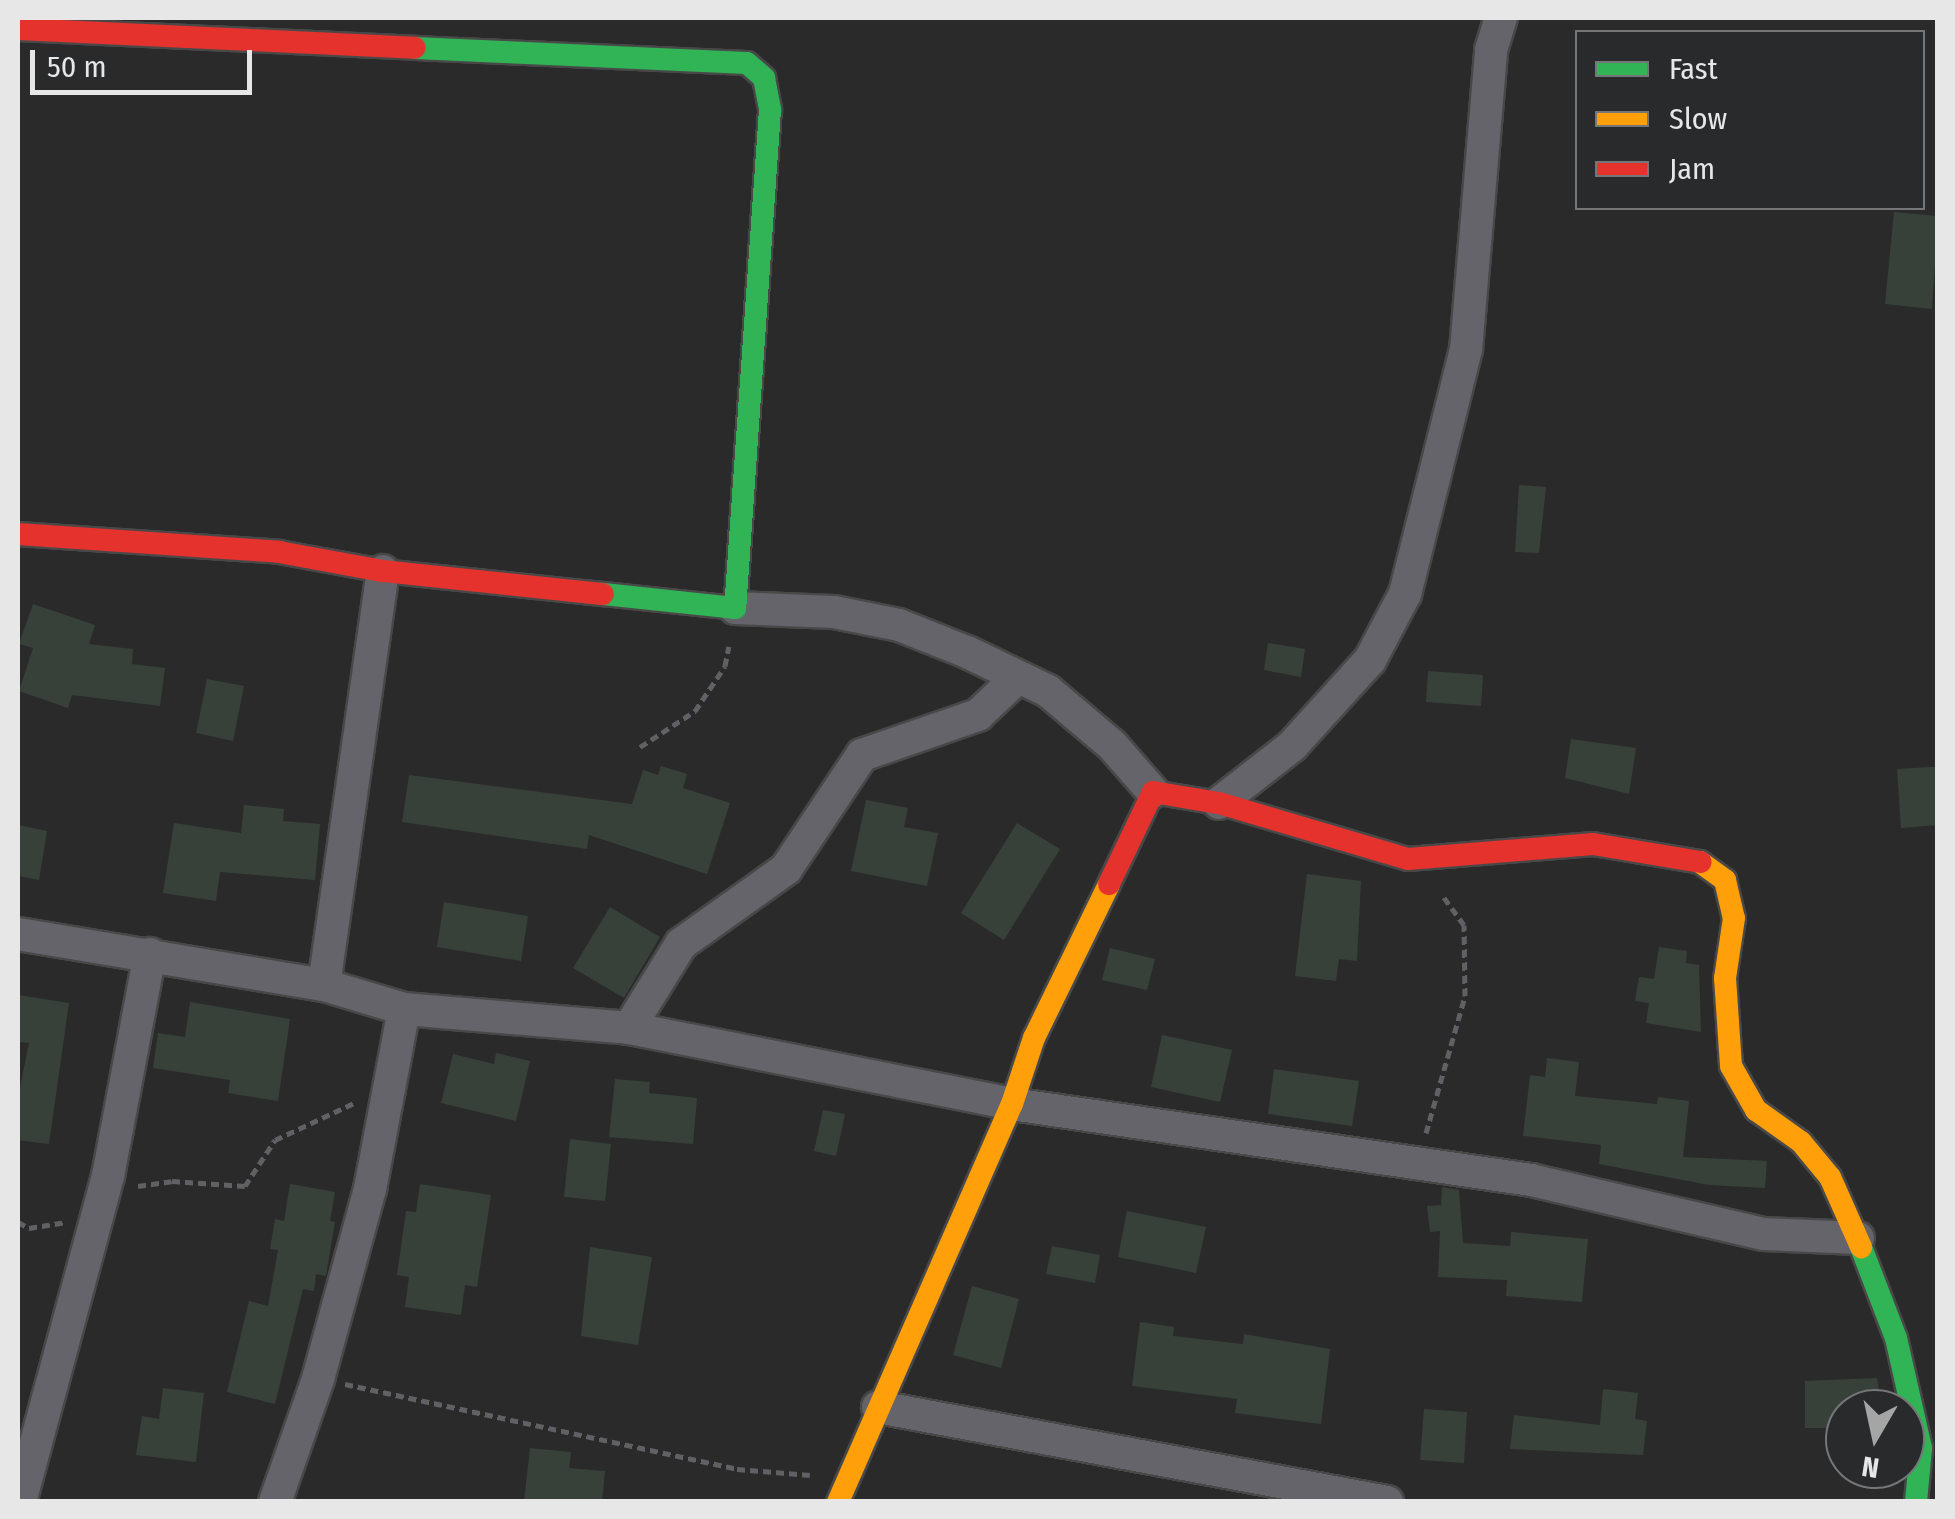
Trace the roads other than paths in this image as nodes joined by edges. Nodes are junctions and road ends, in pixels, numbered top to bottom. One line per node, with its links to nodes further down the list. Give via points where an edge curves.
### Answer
1 (1501, 18): 8 (street, via 1491,50 1466,350 1405,594 1370,660 1292,746)
2 (18, 29): 5 (street, via 747,63 764,78 770,110)
3 (18, 534): 4 (street, via 279,552)
4 (383, 571): 5 (street); 11 (street)
5 (735, 608): 6 (street, via 834,612 900,625)
6 (1016, 678): 7 (street, via 1048,691 1112,745); 13 (street, via 978,714 862,755 786,869 681,944)
7 (1153, 792): 8 (street); 14 (street, via 1034,1038)
8 (1219, 802): 15 (street, via 1408,860 1593,844 1703,863 1725,880 1734,918 1725,978 1731,1066 1740,1091 1801,1142 1830,1177)
9 (18, 934): 10 (street)
10 (150, 954): 11 (street); 17 (street, via 108,1176)
11 (324, 985): 12 (street)
12 (404, 1009): 13 (street); 18 (street, via 392,1095 318,1379)
13 (630, 1028): 14 (street)
14 (1012, 1104): 15 (street, via 1530,1180 1764,1234); 16 (street)
15 (1858, 1238): 21 (street, via 1896,1338 1921,1448)
16 (878, 1407): 19 (street); 20 (street)
17 (20, 1502)
18 (275, 1502)
19 (838, 1502)
20 (1387, 1502)
21 (1916, 1502)

